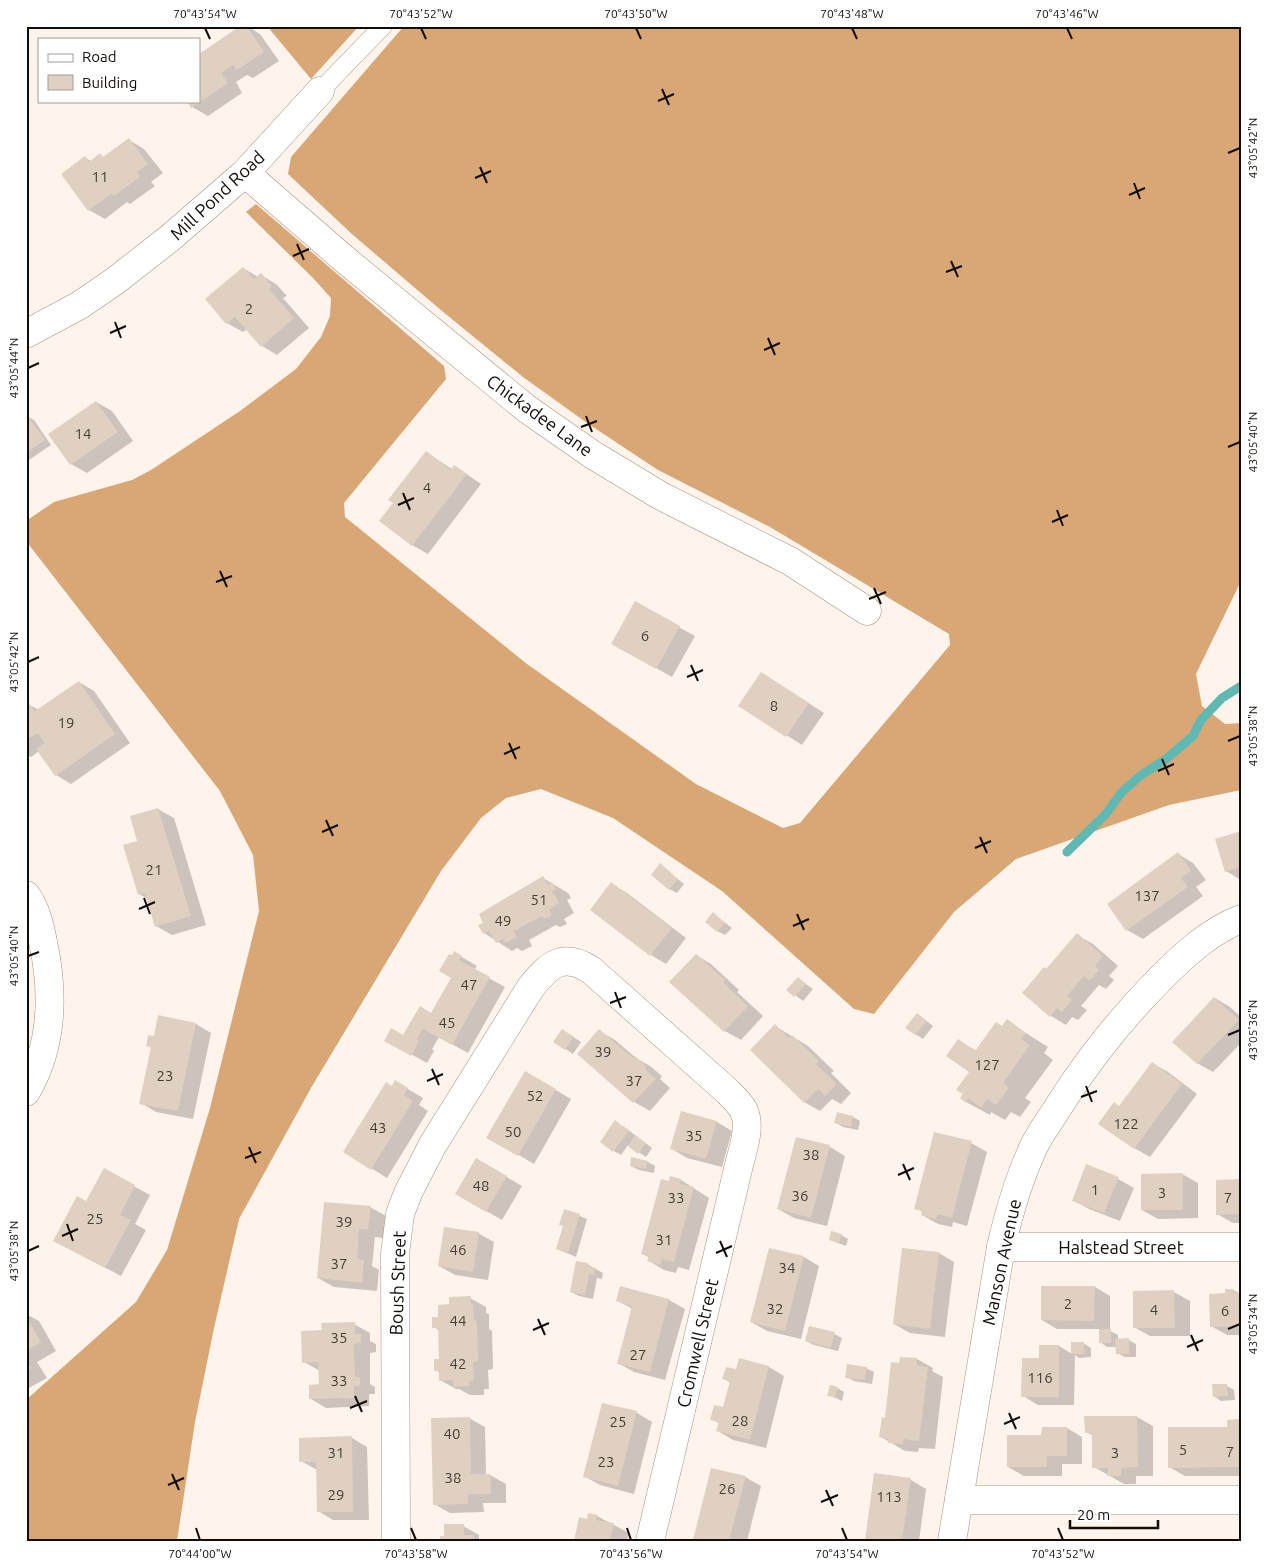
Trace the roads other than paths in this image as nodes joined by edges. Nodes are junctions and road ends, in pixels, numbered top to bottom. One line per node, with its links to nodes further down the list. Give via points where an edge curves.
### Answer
1 (383, 26): 2 (lane, Mill Pond Road)
2 (320, 91): 3 (street, Mill Pond Road)
3 (245, 173): 4 (street, Mill Pond Road, via 170,238 115,280); 5 (street, Chickadee Lane, via 521,404 667,500 790,561)
4 (26, 334)
5 (867, 611)
6 (26, 895): 9 (street, via 39,923 51,992 48,1028 38,1066)
7 (1241, 919): 11 (street, Manson Avenue, via 1210,934 1178,960 1090,1058 1035,1145 1022,1173)
8 (567, 960): 14 (street, Boush Street, via 550,967 531,987 432,1146 400,1214 395,1254); 15 (street, Cromwell Street, via 592,970 726,1090 744,1112 746,1123 739,1165)
9 (26, 1092)
10 (1241, 1246): 11 (street, Halstead Street)
11 (1001, 1247): 12 (street, Manson Avenue)
12 (959, 1500): 13 (street); 16 (street, Manson Avenue)
13 (1241, 1500)
14 (396, 1541)
15 (650, 1541)
16 (952, 1541)

